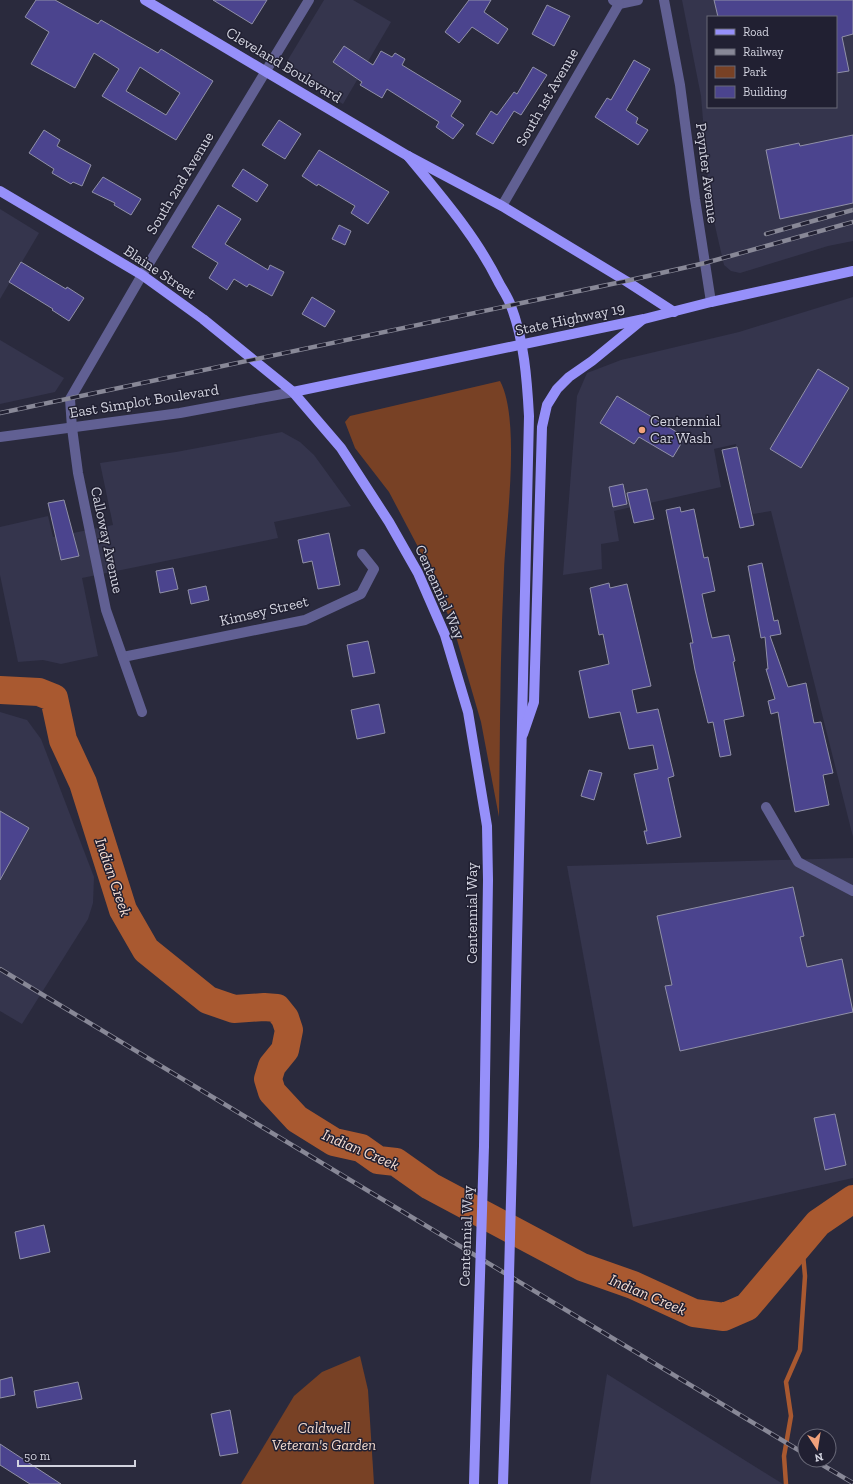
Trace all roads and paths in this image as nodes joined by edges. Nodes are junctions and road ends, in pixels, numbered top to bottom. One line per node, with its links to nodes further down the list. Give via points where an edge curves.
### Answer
1 (145, 0): 6 (main road, Cleveland Boulevard)
2 (309, 0): 6 (street, South 2nd Avenue)
3 (638, 0): 5 (street)
4 (664, 0): 12 (street, Paynter Avenue, via 680,85)
5 (616, 2): 9 (street, South 1st Avenue)
6 (265, 72): 7 (main road, Cleveland Boulevard); 11 (street, South 2nd Avenue)
7 (408, 156): 9 (main road, Cleveland Boulevard); 15 (main road, via 450,206 484,254 511,305)
8 (0, 191): 11 (main road, Blaine Street)
9 (502, 206): 13 (main road, Cleveland Boulevard)
10 (853, 271): 12 (main road, State Highway 19)
11 (142, 275): 16 (main road, Blaine Street, via 203,319); 17 (street, South 2nd Avenue, via 70,399)
12 (710, 302): 13 (main road, State Highway 19)
13 (674, 312): 14 (main road, State Highway 19)
14 (644, 319): 15 (main road, State Highway 19); 22 (main road, via 569,377 557,389 547,406 542,427 534,702)
15 (521, 345): 16 (main road, State Highway 19); 22 (main road, via 529,416)
16 (293, 392): 17 (street, East Simplot Boulevard, via 180,413); 25 (main road, Centennial Way, bridge, via 341,448 389,522 418,573 445,635 468,712 481,782 487,834 488,880 484,1146)
17 (72, 428): 18 (street, East Simplot Boulevard); 20 (street, Calloway Avenue, via 78,473 106,610)
18 (0, 437)
19 (362, 554): 20 (street, Kimsey Street, via 374,570 361,594 305,620)
20 (123, 657): 21 (street, Calloway Avenue)
21 (142, 712)
22 (520, 743): 26 (main road, bridge)
23 (766, 808): 24 (street, via 798,862)
24 (853, 891)
25 (474, 1484)
26 (503, 1484)

